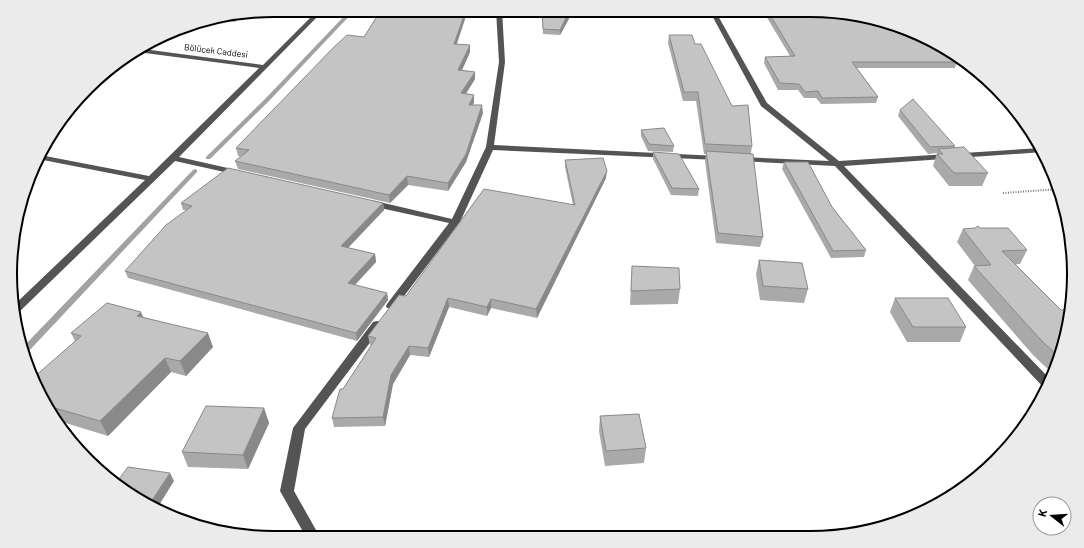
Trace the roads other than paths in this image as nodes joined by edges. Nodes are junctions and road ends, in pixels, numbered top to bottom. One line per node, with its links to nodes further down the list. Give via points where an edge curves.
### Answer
1 (314, 17): 5 (street)
2 (499, 17): 6 (street, via 502,62)
3 (716, 17): 10 (street, via 764,104)
4 (146, 51): 5 (street, Bölücek Caddesi)
5 (266, 67): 9 (street)
6 (490, 148): 10 (street); 14 (street)
7 (1035, 150): 10 (street)
8 (45, 158): 12 (street)
9 (174, 158): 11 (street); 12 (street)
10 (837, 164): 16 (street)
11 (245, 174)
12 (151, 179): 15 (street)
13 (362, 201): 14 (street)
14 (455, 222): 17 (street, via 299,428 287,491)
15 (19, 306)
16 (1043, 380)
17 (310, 531)

